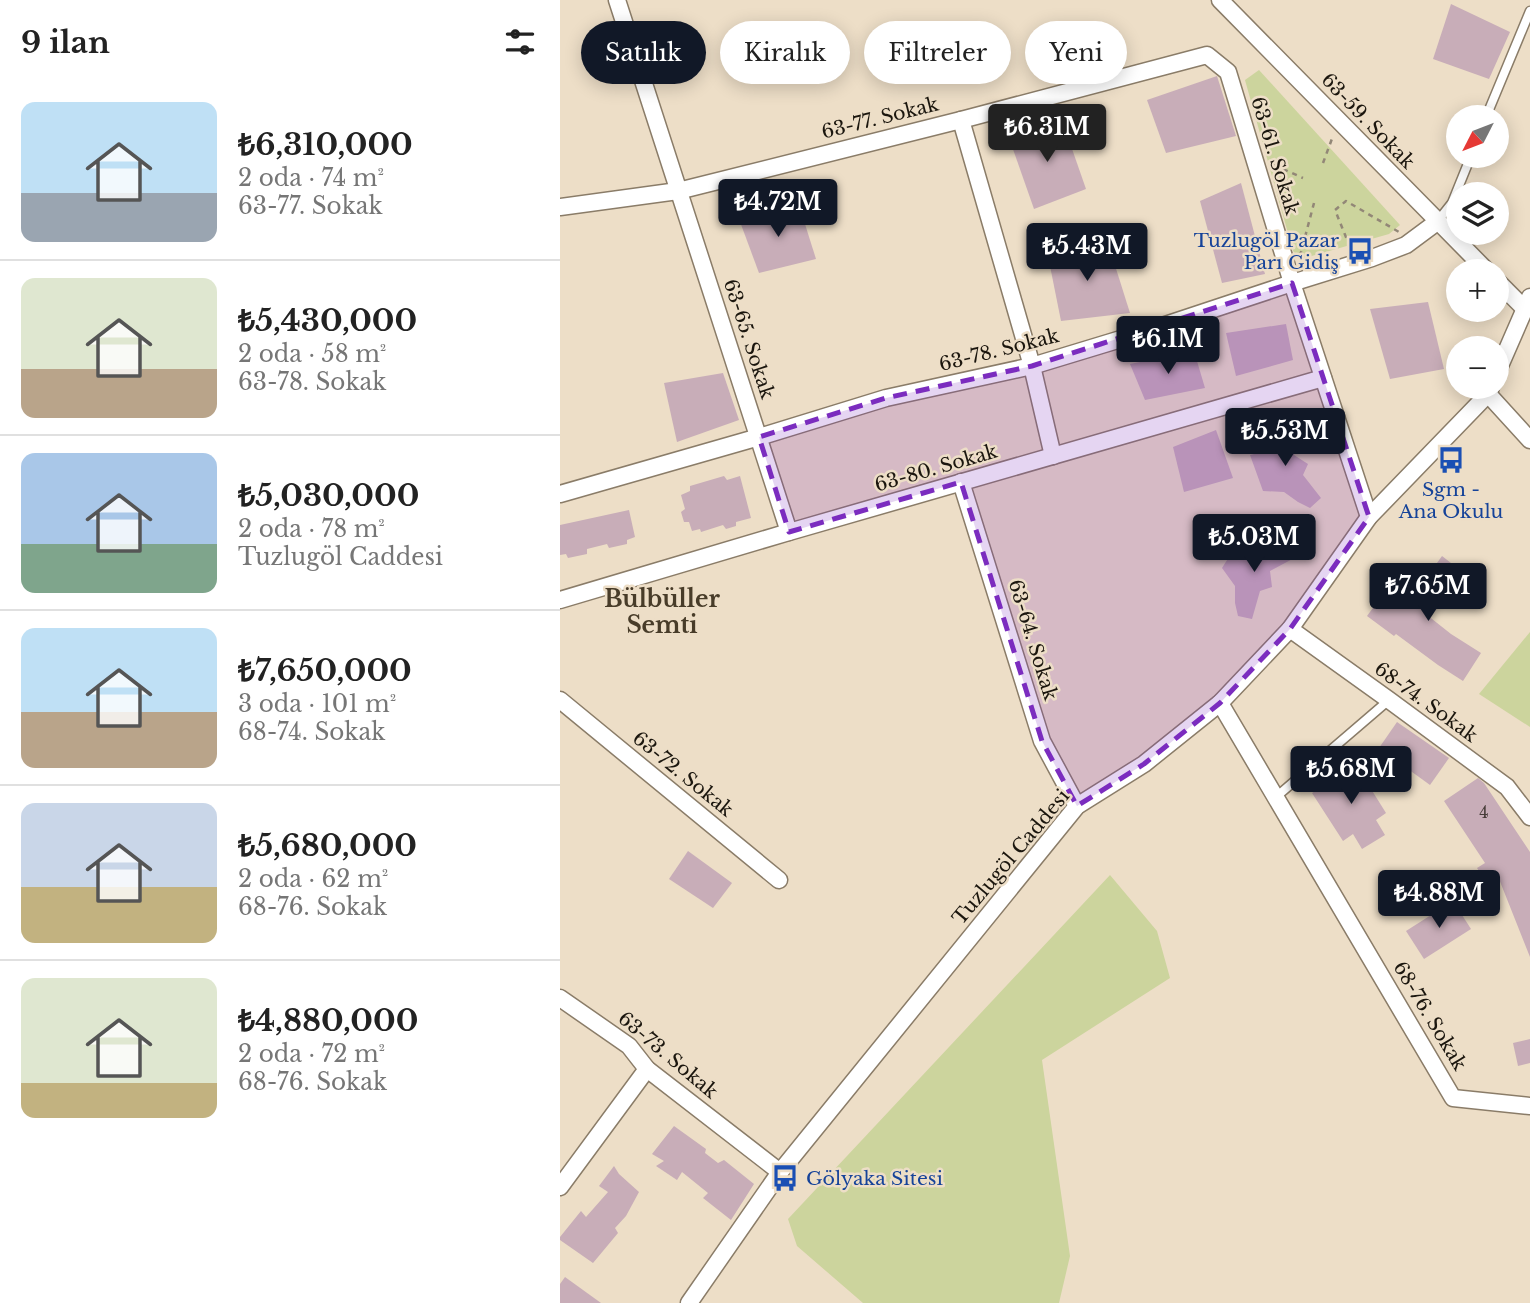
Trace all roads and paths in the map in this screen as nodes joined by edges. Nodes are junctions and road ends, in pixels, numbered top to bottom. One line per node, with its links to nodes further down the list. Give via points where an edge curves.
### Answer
1 (617, 0): 12 (street, 63-65. Sokak)
2 (1220, 0): 7 (street, 63-59. Sokak)
3 (1530, 11): 5 (lane)
4 (1207, 55): 6 (street, 63-77. Sokak); 8 (street, 63-61. Sokak, via 1228,72)
5 (1491, 105)
6 (961, 120): 12 (street, 63-77. Sokak); 23 (street)
7 (1339, 121): 9 (path); 15 (street, 63-59. Sokak)
8 (1254, 156): 11 (path); 19 (street, 63-61. Sokak)
9 (1323, 163)
10 (1466, 168): 15 (lane, via 1452,203)
11 (1303, 178)
12 (678, 191): 14 (street, 63-77. Sokak); 27 (street, 63-65. Sokak)
13 (1314, 203): 19 (path)
14 (560, 207)
15 (1437, 222): 16 (street, 63-78. Sokak); 17 (street, 63-59. Sokak)
16 (1413, 240): 18 (street, 63-78. Sokak); 18 (path, via 1346,201 1335,210)
17 (1475, 259)
18 (1357, 263): 19 (street, 63-78. Sokak)
19 (1291, 281): 23 (street, 63-78. Sokak); 24 (street, 63-61. Sokak)
20 (1509, 290): 21 (street)
21 (1527, 303): 22 (street)
22 (1509, 344)
23 (1032, 366): 27 (street, 63-78. Sokak, via 886,398); 29 (street)
24 (1323, 378): 29 (street, 63-80. Sokak); 32 (street, 63-61. Sokak)
25 (1480, 399): 32 (street, Tuzlugöl Caddesi)
26 (1496, 399): 28 (street)
27 (759, 437): 31 (street, 63-78. Sokak); 33 (street, 63-65. Sokak)
28 (1530, 440)
29 (1053, 456): 30 (street, 63-80. Sokak)
30 (961, 482): 33 (street, 63-80. Sokak); 40 (street, 63-64. Sokak, via 1042,741)
31 (560, 495)
32 (1369, 517): 35 (street, Tuzlugöl Caddesi)
33 (789, 532): 34 (street, 63-80. Sokak)
34 (560, 600)
35 (1290, 629): 36 (street, 68-74. Sokak); 38 (street, Tuzlugöl Caddesi)
36 (1389, 699): 39 (lane); 41 (street, 68-74. Sokak, via 1507,787)
37 (560, 700): 42 (street, 63-72. Sokak)
38 (1220, 703): 39 (street, 68-76. Sokak); 40 (street, Tuzlugöl Caddesi, via 1144,764)
39 (1276, 797): 45 (street, 68-76. Sokak, via 1453,1098)
40 (1077, 806): 46 (street, Tuzlugöl Caddesi)
41 (1530, 817)
42 (779, 880)
43 (560, 998): 44 (street, 63-73. Sokak, via 629,1046)
44 (647, 1069): 46 (street, 63-73. Sokak); 47 (street)
45 (1530, 1106)
46 (780, 1172): 48 (street, Tuzlugöl Caddesi)
47 (560, 1187)
48 (689, 1303)

